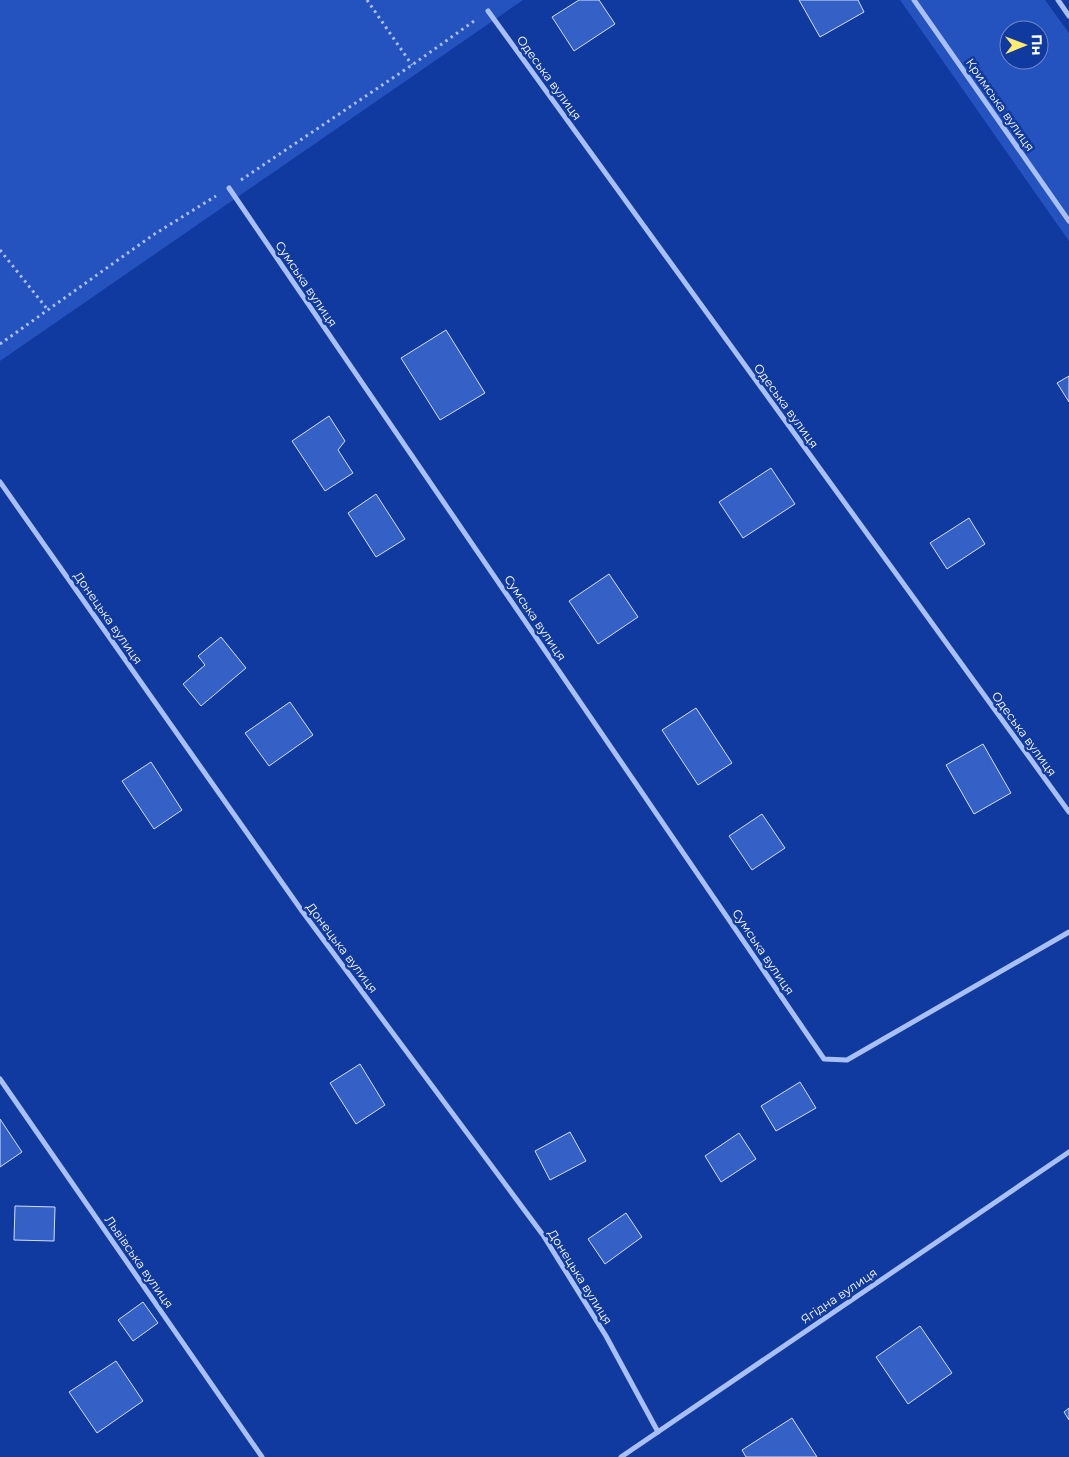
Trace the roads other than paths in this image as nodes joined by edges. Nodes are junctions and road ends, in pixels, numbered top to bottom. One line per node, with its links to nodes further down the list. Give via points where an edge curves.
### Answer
1 (914, 0): 6 (street, Кримська вулиця)
2 (1058, 0): 4 (street)
3 (488, 11): 8 (street, Одеська вулиця)
4 (1069, 16)
5 (229, 188): 9 (street, Сумська вулиця, via 824,1059 847,1060)
6 (1069, 221)
7 (0, 482): 12 (street, Донецька вулиця, via 302,911 543,1235 606,1336)
8 (1069, 812)
9 (1069, 932)
10 (0, 1079): 13 (street, Львівська вулиця)
11 (1069, 1152): 12 (street, Ягідна вулиця)
12 (658, 1432): 14 (street, Ягідна вулиця)
13 (262, 1457)
14 (621, 1457)

